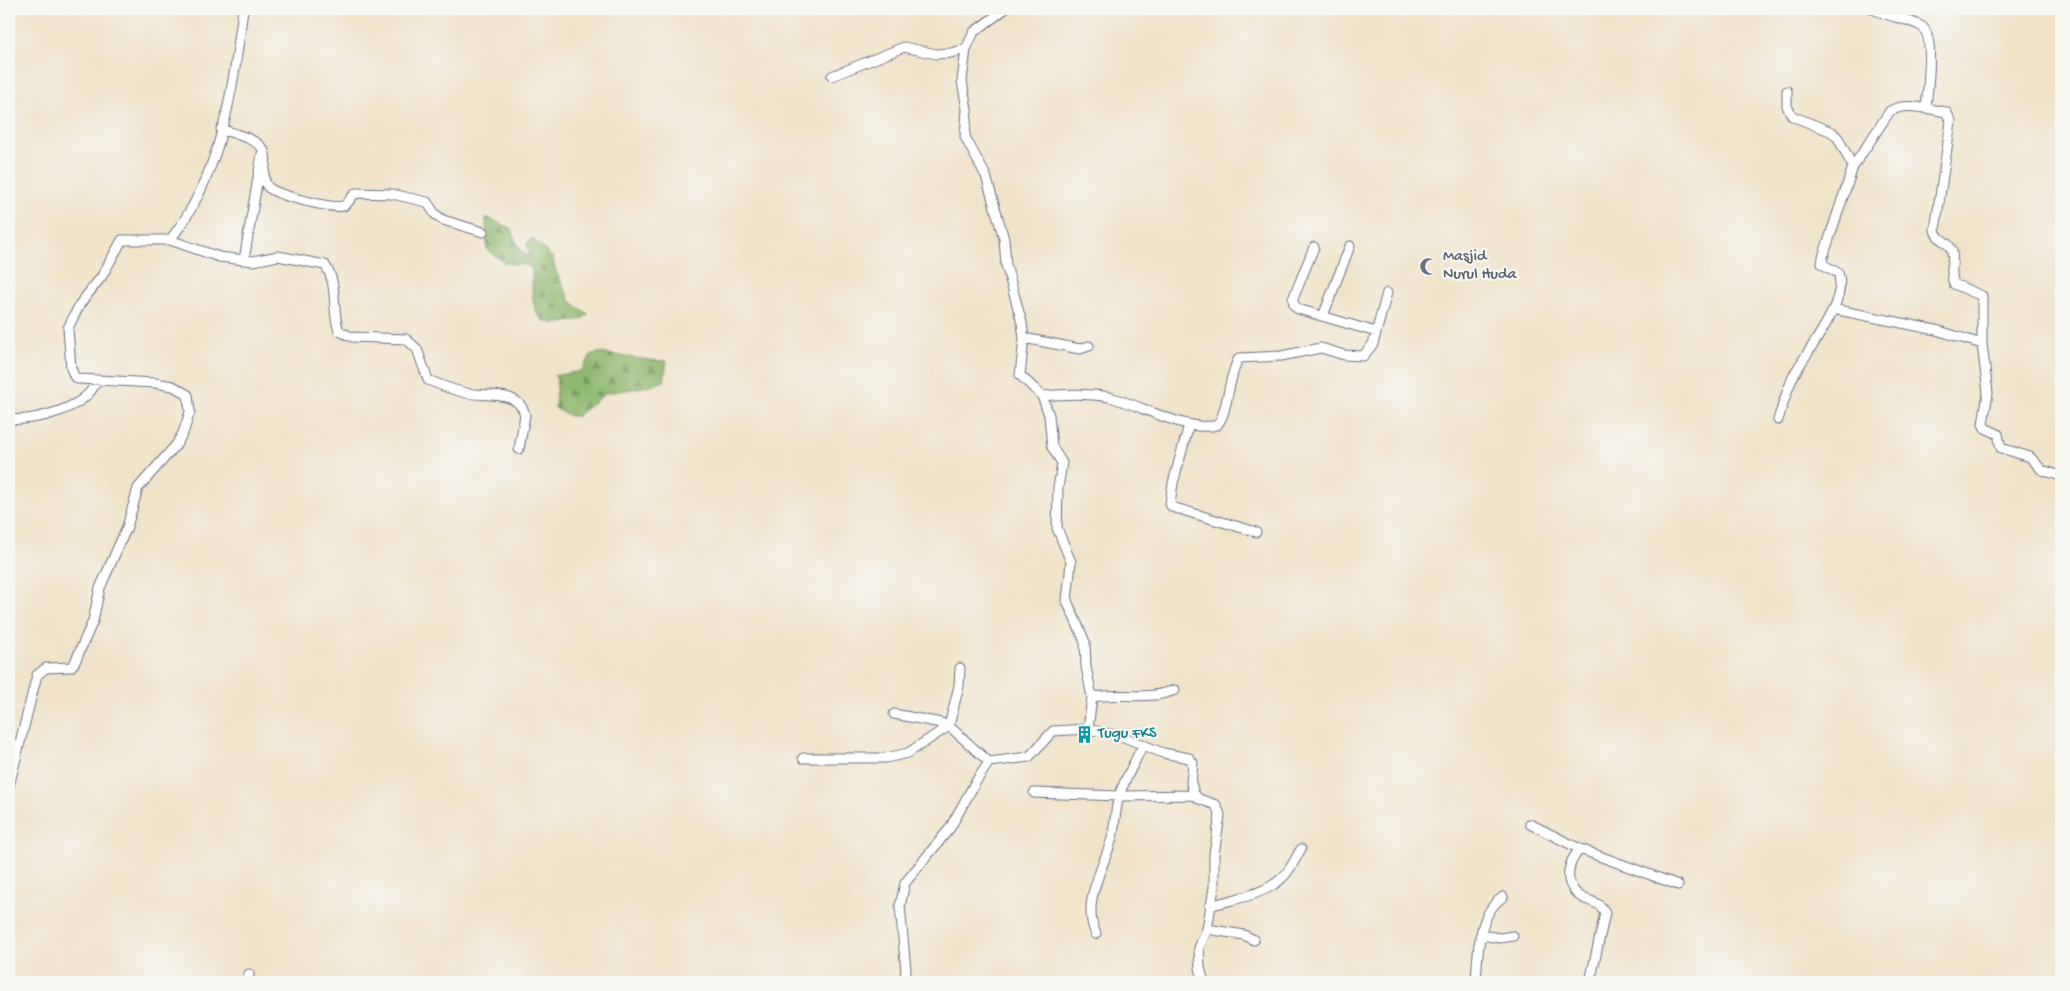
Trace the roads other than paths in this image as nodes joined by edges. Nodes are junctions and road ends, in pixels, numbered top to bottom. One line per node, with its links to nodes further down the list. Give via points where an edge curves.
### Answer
1 (243, 9): 8 (street, via 233,89)
2 (1005, 9): 4 (street, via 974,32)
3 (1873, 9): 7 (street, via 1920,26 1927,32)
4 (966, 49): 5 (street, via 936,54 904,47); 20 (street, via 962,80 967,109 965,137 986,176 1004,239 1006,265)
5 (832, 76)
6 (1787, 91): 10 (street, via 1787,106 1792,116 1832,132)
7 (1926, 109): 10 (street, via 1901,107 1890,111); 21 (street, via 1946,112 1951,120 1935,230 1939,240 1952,252 1950,272 1954,284 1982,296)
8 (221, 129): 9 (street); 12 (street, via 212,164 195,205)
9 (263, 149): 11 (street, via 266,183 268,188 279,193 336,206 346,205 356,193 392,194 427,202 443,220); 15 (street)
10 (1853, 167): 17 (street, via 1823,257 1822,264 1838,273 1840,278)
11 (483, 232)
12 (170, 240): 15 (street, via 219,258); 23 (street, via 122,240 70,322 67,334 74,376)
13 (1350, 246): 18 (street)
14 (1314, 247): 18 (street, via 1293,299 1298,309)
15 (244, 260): 28 (street, via 278,256 325,265 332,278 339,331 352,337 406,339 417,349 428,380 467,394 496,394 509,399 524,410 525,415)
16 (1387, 293): 19 (street)
17 (1832, 309): 21 (street, via 1936,330); 26 (street, via 1823,330 1796,372)
18 (1323, 316): 19 (street)
19 (1376, 332): 27 (street, via 1366,354 1359,357 1321,348 1281,356 1239,358 1220,421 1211,427)
20 (1024, 338): 22 (street, via 1080,349); 24 (street, via 1020,375)
21 (1982, 344): 29 (street, via 1988,377 1985,428 1998,434 2001,448 2030,457 2042,470)
22 (1089, 346)
23 (96, 381): 25 (street, via 95,386 71,407 33,418); 40 (street, via 155,382 183,391 190,402 188,421 176,445 138,488 127,527 100,588 93,621 75,662 71,667 46,668 37,675)
24 (1042, 396): 27 (street, via 1083,394 1108,397); 33 (street, via 1049,415 1052,447 1062,463 1057,528 1071,562 1066,596 1084,637)
25 (9, 420)
26 (1778, 420)
27 (1189, 425): 30 (street, via 1170,504)
28 (519, 449)
29 (2061, 476)
30 (1256, 532)
31 (960, 668): 35 (street)
32 (1175, 690): 33 (street, via 1148,697 1121,694)
33 (1092, 697): 36 (street)
34 (894, 714): 35 (street)
35 (949, 726): 38 (street, via 908,753 886,758); 39 (street)
36 (1088, 729): 37 (street); 39 (street, via 1053,731 1029,757)
37 (1144, 744): 42 (street, via 1163,753 1192,759 1191,783); 43 (street)
38 (803, 758)
39 (989, 762): 55 (street, via 950,828 905,883 900,906 906,971)
40 (9, 786)
41 (1034, 793): 43 (street)
42 (1195, 795): 43 (street); 49 (street, via 1216,805 1219,812)
43 (1120, 796): 51 (street, via 1112,837 1091,903 1090,921)
44 (1530, 824): 46 (street)
45 (1301, 849): 49 (street, via 1281,879 1267,888)
46 (1580, 849): 47 (street); 58 (street, via 1569,864 1572,886 1577,894 1603,909 1604,914)
47 (1678, 885)
48 (1503, 897): 52 (street, via 1492,906)
49 (1210, 906): 50 (street)
50 (1207, 929): 54 (street, via 1244,934); 56 (street, via 1199,948)
51 (1096, 934)
52 (1481, 936): 53 (street); 57 (street)
53 (1513, 936)
54 (1254, 940)
55 (904, 982)
56 (1204, 982)
57 (1476, 982)
58 (1590, 982)

